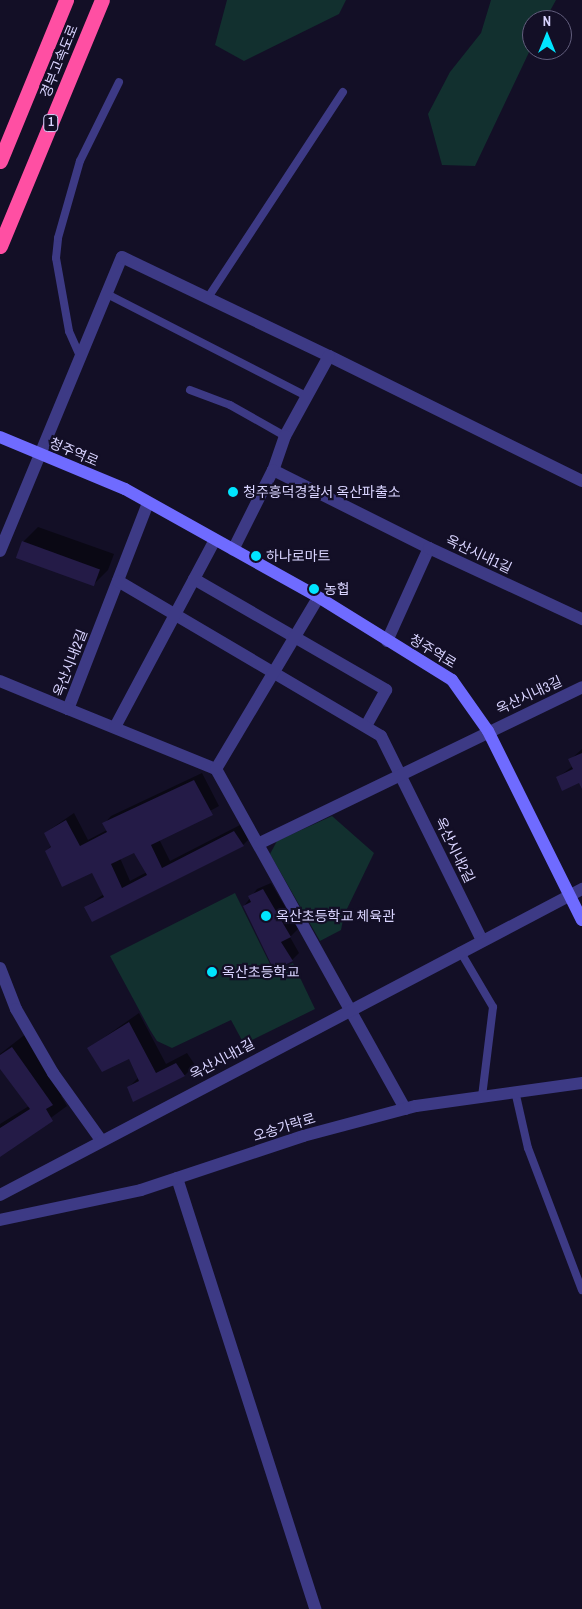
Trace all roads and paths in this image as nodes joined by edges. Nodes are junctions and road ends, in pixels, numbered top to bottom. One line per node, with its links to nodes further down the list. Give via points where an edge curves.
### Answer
1 (66, 0): 5 (highway, 경부고속도로)
2 (102, 0): 6 (highway, 경부고속도로 / 1)
3 (119, 82): 9 (lane, via 80,161 58,238 56,258 69,331)
4 (343, 92): 8 (lane)
5 (0, 161)
6 (0, 246)
7 (105, 293): 8 (street, via 122,257); 9 (street); 12 (lane)
8 (209, 296): 10 (street)
9 (80, 356): 15 (street)
10 (329, 356): 12 (street); 17 (street)
11 (190, 390): 13 (lane, via 230,405)
12 (306, 396): 13 (street)
13 (285, 436): 16 (street)
14 (0, 437): 15 (main road, 청주역로)
15 (41, 454): 18 (main road, 청주역로); 22 (street)
16 (273, 470): 20 (street); 21 (street)
17 (582, 480)
18 (148, 502): 19 (main road, 청주역로); 24 (street, 옥산시내2길)
19 (215, 540): 21 (main road, 청주역로); 23 (street)
20 (429, 548): 27 (street, 옥산시내1길); 29 (street, 옥산시내1길)
21 (233, 550): 25 (main road, 청주역로)
22 (0, 551)
23 (194, 579): 26 (street); 28 (street)
24 (118, 581): 26 (street, 옥산시내2길); 33 (street, 옥산시내2길)
25 (318, 598): 28 (street); 29 (main road, 청주역로)
26 (175, 614): 30 (street, 옥산시내2길); 35 (street)
27 (582, 618)
28 (297, 636): 30 (street); 34 (street, via 386,690)
29 (386, 641): 36 (main road, 청주역로, via 452,680)
30 (278, 673): 34 (street, 옥산시내2길); 37 (street)
31 (0, 681): 33 (street)
32 (582, 687): 36 (street, 옥산시내3길)
33 (68, 709): 35 (street, 옥산시내2길)
34 (366, 726): 38 (street, 옥산시내2길, via 382,736)
35 (115, 727): 37 (street, 옥산시내2길)
36 (488, 730): 38 (street); 41 (main road, 청주역로)
37 (216, 768): 39 (street)
38 (400, 774): 39 (street); 43 (street, 옥산시내2길)
39 (260, 844): 47 (street)
40 (582, 889): 41 (street, 옥산시내1길)
41 (569, 895): 42 (main road, 청주역로); 43 (street, 옥산시내1길)
42 (582, 920)
43 (482, 940): 44 (street, 옥산시내1길)
44 (460, 952): 47 (street, 옥산시내1길); 50 (lane, via 493,1007)
45 (0, 968): 46 (street)
46 (5, 994): 52 (street, via 53,1073)
47 (350, 1011): 51 (street); 52 (street, 옥산시내1길)
48 (582, 1083): 49 (street, 오송가락로)
49 (516, 1091): 50 (street, 오송가락로); 56 (lane, via 528,1148)
50 (482, 1096): 51 (street, 오송가락로)
51 (405, 1109): 53 (street, 오송가락로)
52 (101, 1140): 54 (street, 옥산시내1길)
53 (177, 1178): 55 (street, 오송가락로); 57 (street)
54 (0, 1195)
55 (0, 1220)
56 (582, 1290)
57 (314, 1609)

